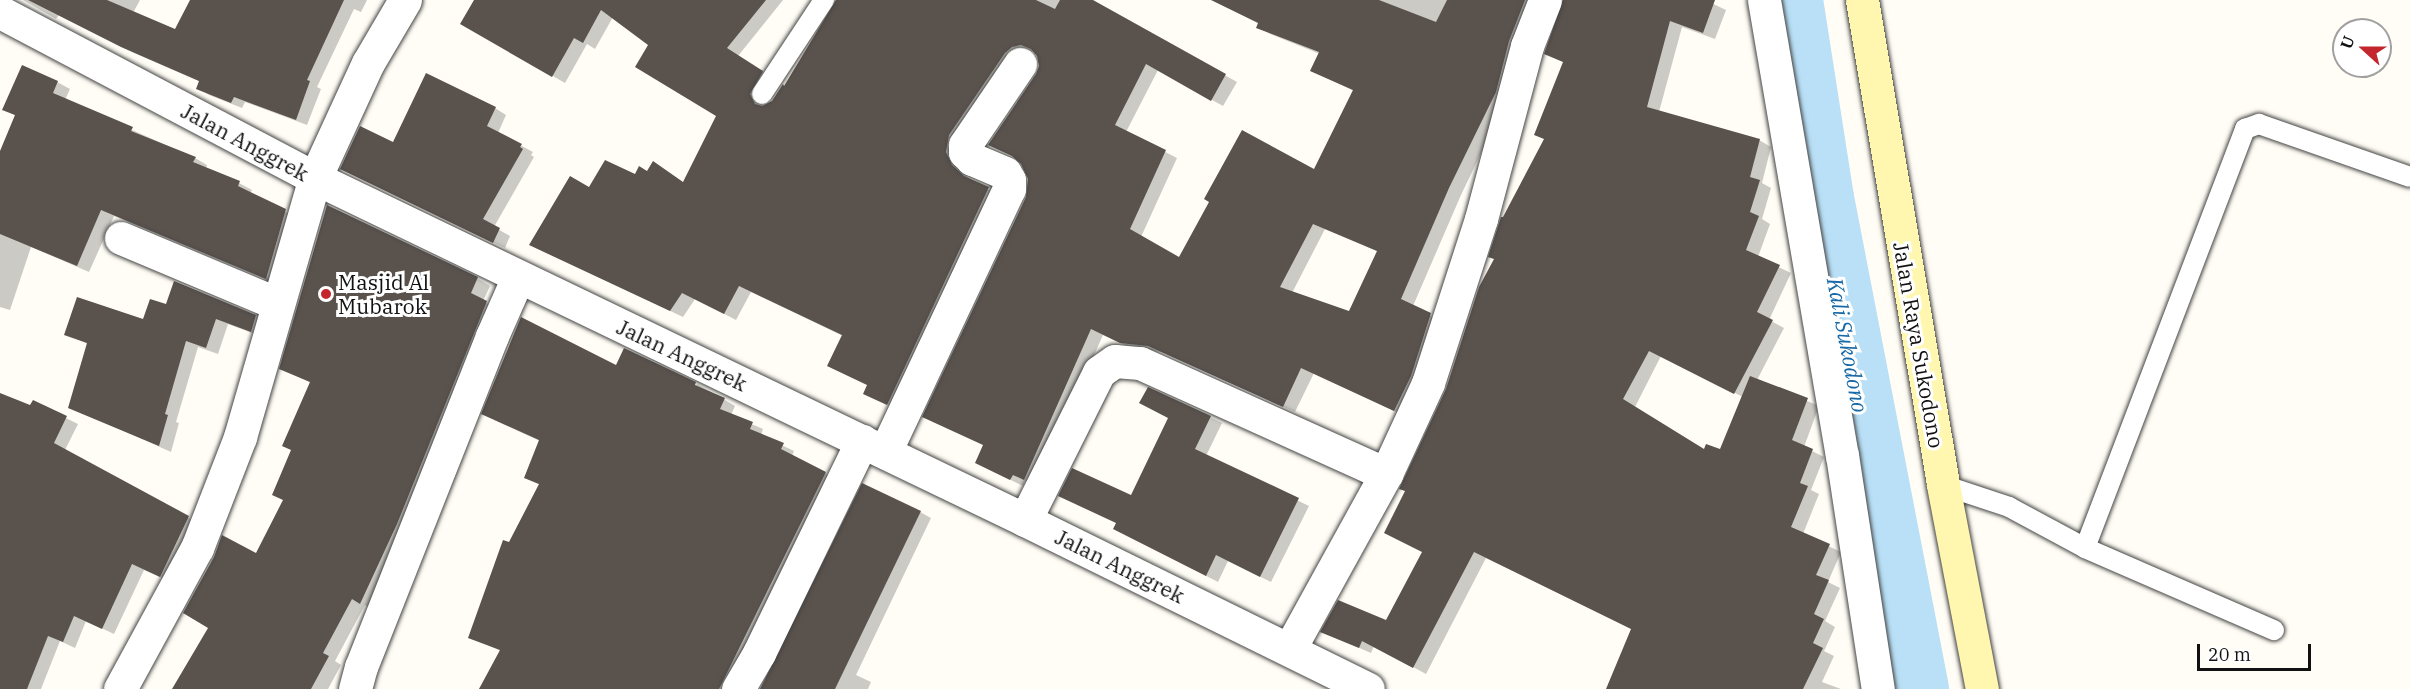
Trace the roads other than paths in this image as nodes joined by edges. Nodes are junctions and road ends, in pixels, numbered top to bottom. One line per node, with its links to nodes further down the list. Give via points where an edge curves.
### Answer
1 (405, 0): 10 (street, via 368,63)
2 (824, 0): 8 (lane)
3 (1545, 0): 15 (street, via 1527,46 1481,219 1428,383)
4 (1764, 0): 25 (street)
5 (1862, 0): 16 (main road, Jalan Raya Sukodono)
6 (0, 12): 10 (street, Jalan Anggrek)
7 (1020, 64): 14 (street, via 965,145 965,152 972,159 1005,173 1009,189)
8 (762, 94)
9 (2410, 177): 18 (lane, via 2259,124 2245,129)
10 (315, 178): 12 (street, Jalan Anggrek); 13 (street)
11 (121, 238): 13 (street)
12 (518, 277): 14 (street, Jalan Anggrek); 22 (street)
13 (278, 304): 21 (street, via 240,437 197,548)
14 (873, 447): 17 (street, Jalan Anggrek); 23 (street)
15 (1386, 474): 17 (street, via 1140,363 1115,361 1099,372); 20 (street)
16 (1943, 484): 18 (lane, via 2008,507); 26 (main road, Jalan Raya Sukodono)
17 (1025, 520): 20 (street, Jalan Anggrek)
18 (2085, 548): 19 (lane)
19 (2274, 630)
20 (1290, 648): 24 (street, Jalan Anggrek)
21 (120, 689)
22 (355, 689)
23 (738, 689)
24 (1368, 689)
25 (1878, 689)
26 (1982, 689)

